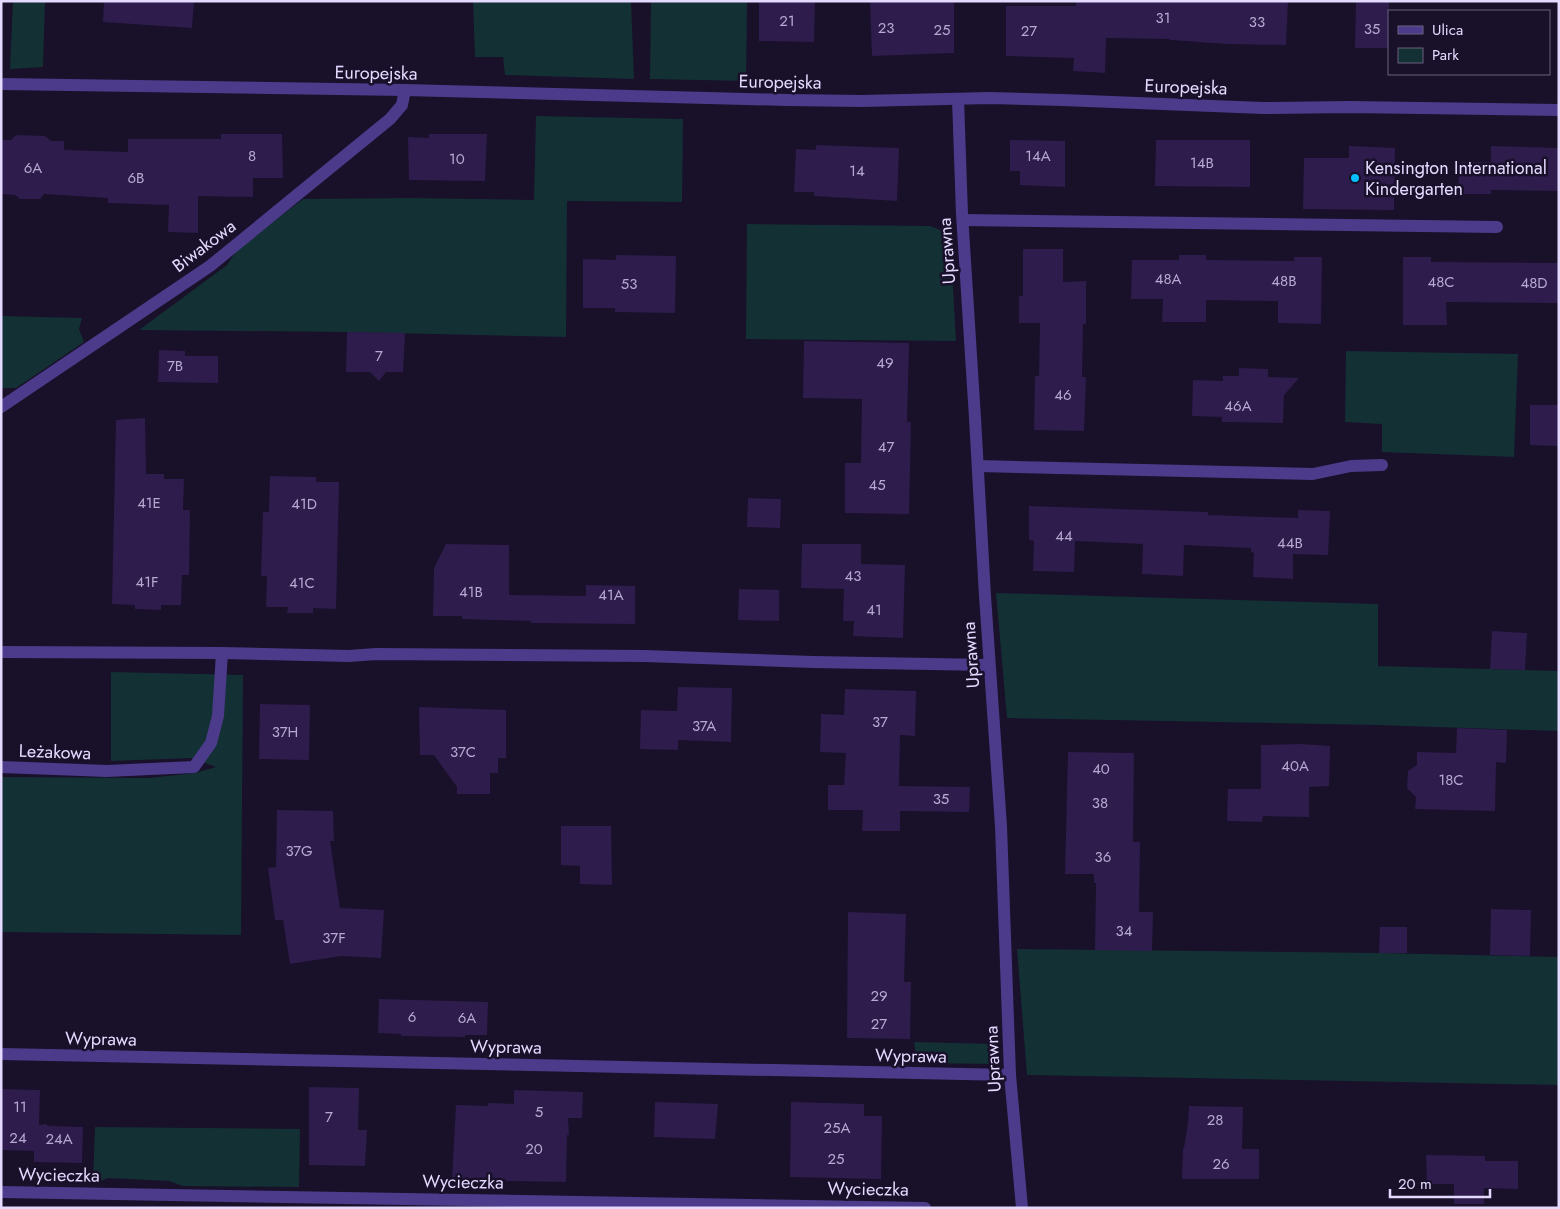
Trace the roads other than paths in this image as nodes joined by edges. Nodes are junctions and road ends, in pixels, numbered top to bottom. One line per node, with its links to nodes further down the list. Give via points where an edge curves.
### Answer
1 (1, 84): 2 (street, Europejska)
2 (405, 90): 3 (street, Europejska, via 787,100); 7 (street, Biwakowa, via 402,105 390,119 210,266)
3 (958, 100): 4 (street, Europejska, via 1062,100 1263,108); 5 (street, Uprawna)
4 (1559, 110)
5 (963, 220): 6 (street); 9 (street, Uprawna)
6 (1497, 228)
7 (1, 407)
8 (1382, 465): 9 (street, via 1351,466 1313,474)
9 (978, 466): 12 (street, Uprawna)
10 (1, 652): 11 (street)
11 (222, 653): 12 (street, via 645,656); 13 (street, Leżakowa, via 218,716 211,743 194,767 107,771)
12 (990, 665): 15 (street, Uprawna, via 1001,826)
13 (1, 767)
14 (1, 1054): 15 (street, Wyprawa)
15 (1010, 1075): 18 (street, Uprawna)
16 (1, 1192): 17 (street, Wycieczka)
17 (925, 1208)
18 (1022, 1208)

